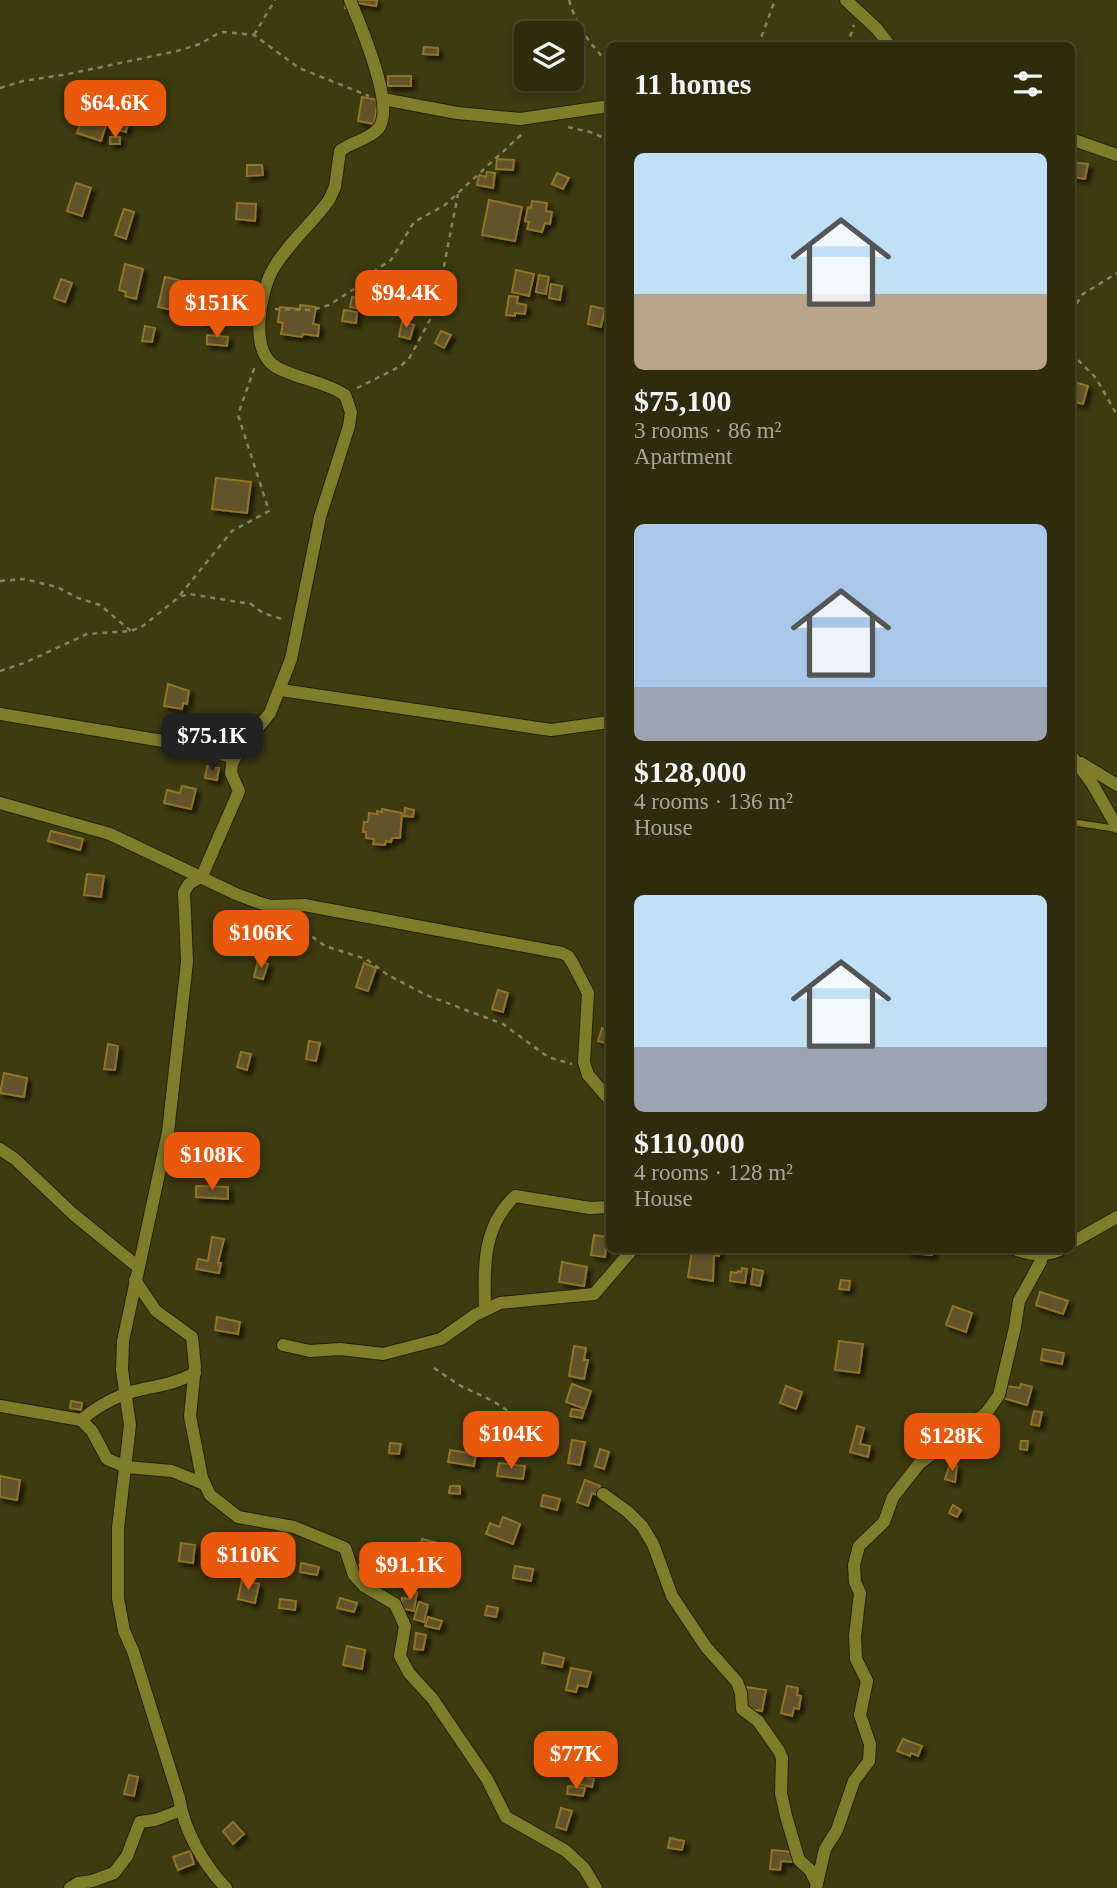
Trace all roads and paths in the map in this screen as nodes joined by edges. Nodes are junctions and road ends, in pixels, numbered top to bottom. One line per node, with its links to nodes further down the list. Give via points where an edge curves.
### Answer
1 (275, 0): 7 (path)
2 (350, 0): 13 (street)
3 (569, 0): 11 (path, via 587,41)
4 (775, 0): 8 (path)
5 (846, 0): 6 (street)
6 (860, 13): 9 (path); 10 (street)
7 (254, 35): 12 (path, via 224,32 177,51); 13 (path, via 299,68)
8 (759, 42)
9 (848, 42)
10 (886, 42)
11 (606, 61)
12 (0, 88)
13 (383, 99): 15 (street, via 457,113 520,119); 23 (street, via 380,127 340,151 329,200 271,272)
14 (606, 106): 15 (street)
15 (538, 116): 20 (path)
16 (565, 127): 17 (path)
17 (606, 139)
18 (1075, 140): 19 (street)
19 (1117, 155)
20 (459, 190): 23 (path, via 445,205 414,222 391,260 346,295 313,310); 26 (path, via 443,293 410,357)
21 (1117, 274): 22 (path, via 1083,293)
22 (1075, 306)
23 (261, 309): 24 (street)
24 (261, 346): 26 (street, via 274,366); 29 (path, via 238,415 269,511 232,531)
25 (1075, 357): 27 (path, via 1096,379)
26 (345, 395): 30 (street, via 351,412 349,426 326,494)
27 (1117, 415)
28 (0, 581): 31 (path, via 24,579 57,587 100,605)
29 (178, 597): 30 (path, via 189,594 251,604); 31 (path)
30 (298, 625): 33 (street)
31 (131, 631): 32 (path, via 87,634)
32 (0, 671)
33 (281, 690): 35 (street, via 551,730); 36 (street, via 270,713)
34 (0, 714): 36 (street, via 175,743)
35 (606, 722)
36 (235, 758): 43 (street, via 231,773 239,791)
37 (1075, 758): 39 (street)
38 (1075, 760): 42 (street)
39 (1117, 785)
40 (0, 803): 43 (street, via 110,834)
41 (1075, 823): 42 (lane)
42 (1117, 828)
43 (202, 876): 44 (street); 55 (street, via 184,892 187,962 168,1132)
44 (271, 905): 45 (path, via 324,946 366,959 426,995 503,1024 548,1057 575,1065); 45 (street, via 304,905 568,956 588,993 584,1062)
45 (588, 1075): 46 (street)
46 (606, 1096)
47 (0, 1149): 55 (street)
48 (606, 1207): 57 (street, via 515,1196 500,1209 484,1256)
49 (1117, 1217): 50 (street)
50 (1075, 1241)
51 (629, 1253): 57 (street, via 594,1294 500,1303)
52 (1031, 1253): 54 (street)
53 (1053, 1253): 54 (street)
54 (1041, 1255): 69 (street, via 1018,1301 999,1395 987,1412 919,1464 893,1497 884,1522 859,1546 853,1575 860,1593 855,1652 867,1681 860,1715 870,1744 869,1761 854,1781 837,1830 825,1849)
55 (138, 1267): 56 (street)
56 (135, 1280): 60 (street, via 156,1311 192,1337); 61 (street, via 123,1341)
57 (485, 1310): 58 (street, via 441,1339 383,1354 310,1351)
58 (284, 1345)
59 (434, 1368): 64 (path)
60 (195, 1373): 61 (street, via 178,1382); 66 (street, via 190,1416)
61 (126, 1394): 63 (street); 65 (street, via 130,1425)
62 (0, 1406): 63 (street)
63 (80, 1420): 65 (street, via 92,1431 107,1459)
64 (532, 1427)
65 (126, 1467): 66 (street, via 172,1471); 68 (street, via 118,1528 118,1598 124,1631 179,1798)
66 (204, 1484): 72 (street, via 210,1495 237,1517 294,1527 345,1548 354,1575 395,1604 405,1626 400,1656 487,1779 506,1817 566,1851)
67 (603, 1494): 69 (street, via 642,1526 672,1596 706,1647 737,1682 742,1709 758,1721 779,1752 782,1793 799,1860)
68 (179, 1811): 70 (street, via 140,1822 127,1856 114,1873); 71 (street, via 200,1854)
69 (817, 1886)
70 (70, 1888)
71 (226, 1888)
72 (596, 1888)

